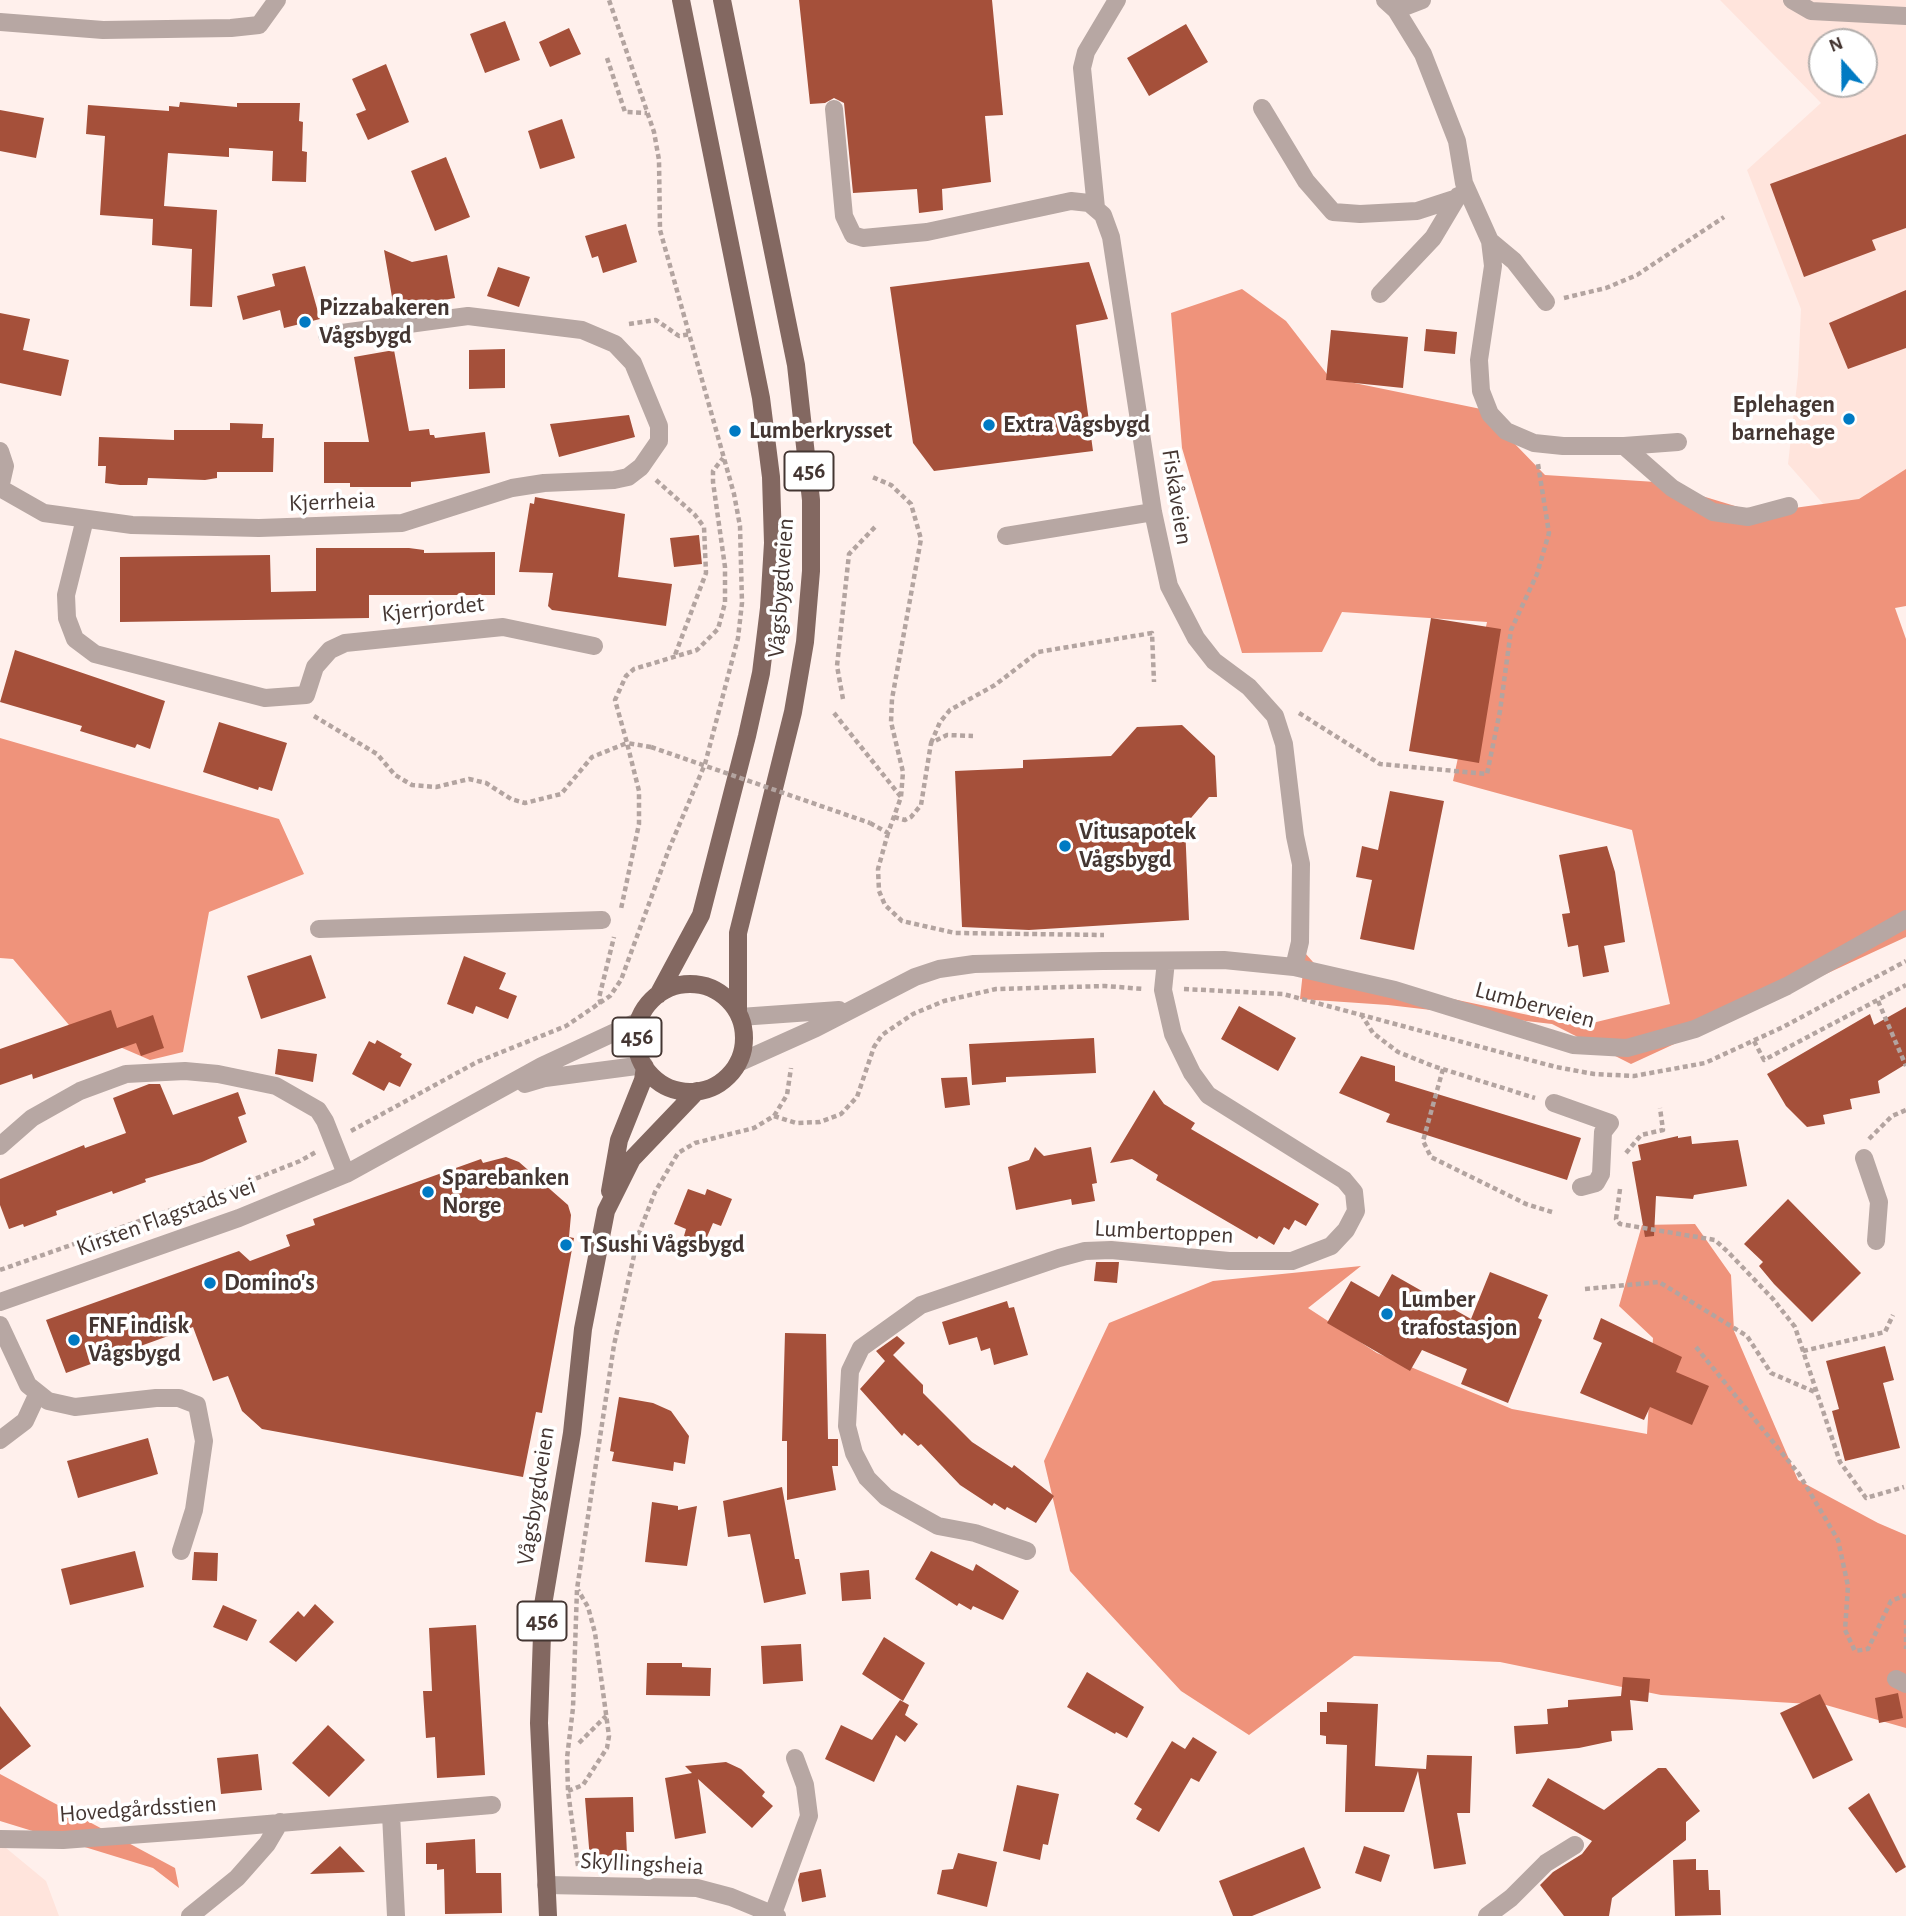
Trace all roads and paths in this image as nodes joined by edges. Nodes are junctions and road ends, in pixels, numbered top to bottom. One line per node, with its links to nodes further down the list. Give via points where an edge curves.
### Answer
1 (277, 0): 11 (street, via 259,25 240,27 103,30)
2 (609, 0): 16 (path)
3 (681, 0): 49 (main road, Vågsbygdveien / 456, via 753,346 771,477 769,608 761,673)
4 (722, 0): 13 (main road, Vågsbygdveien / 456)
5 (733, 0): 13 (main road, 456)
6 (1117, 0): 18 (street, Fiskåveien, via 1086,52 1082,68)
7 (1422, 0): 9 (street)
8 (1792, 0): 10 (street, via 1811,11)
9 (1390, 5): 17 (street, via 1423,54 1441,96 1457,141)
10 (1906, 16)
11 (0, 22)
12 (607, 58): 16 (path, via 625,112)
13 (741, 94): 67 (main road, Vågsbygdveien / 456, via 798,377 811,500 811,571 793,712 738,933)
14 (1262, 108): 17 (street, via 1306,181 1332,212 1416,211)
15 (834, 109): 18 (street, via 844,216 853,235 926,232 1071,201)
16 (648, 113): 24 (path, via 659,160 660,230)
17 (1460, 190): 20 (street); 21 (street, via 1433,238)
18 (1096, 208): 35 (street, Fiskåveien, via 1111,237)
19 (1724, 217): 22 (path, via 1636,275 1606,289)
20 (1490, 242): 22 (street, via 1514,261); 27 (street, via 1493,266 1480,335 1481,390 1490,414 1506,431)
21 (1380, 294)
22 (1546, 302)
23 (629, 324): 24 (path, via 656,320 679,336)
24 (691, 334): 30 (path)
25 (327, 335): 31 (street, via 468,316 582,330 615,344 633,363 659,426 656,447)
26 (1678, 442): 28 (street)
27 (1534, 443): 28 (street); 44 (path, via 1549,533 1537,574 1511,630 1487,774 1380,764)
28 (1624, 446): 34 (street, via 1672,488 1713,512 1748,517)
29 (0, 451): 33 (street, via 5,466)
30 (723, 457): 40 (path, via 713,471 725,567 722,616 710,639 696,650); 64 (path, via 740,526 738,638 705,764 621,980)
31 (641, 467): 36 (street, Kjerrheia, via 614,480 512,488 427,517 373,526 132,525); 40 (path, via 704,527 706,573)
32 (870, 476): 50 (path, via 891,485 911,504 921,539 892,699 891,722 903,772)
33 (0, 488): 36 (street, Kjerrheia, via 44,513)
34 (1789, 506)
35 (1153, 512): 38 (street); 59 (street, Fiskåveien, via 1168,586 1196,638 1214,661 1249,687 1275,716 1284,744 1301,864 1300,942)
36 (85, 519): 42 (street, via 66,596 67,618 75,639 95,654 265,698)
37 (876, 527): 43 (path, via 849,554 837,666)
38 (1006, 536)
39 (594, 646): 42 (street, Kjerrjordet, via 503,626 345,643 330,650 315,667)
40 (675, 656): 47 (path, via 641,666 622,683 615,709)
41 (1154, 682): 48 (path, via 1152,633 1038,652 995,685 950,710)
42 (306, 695): 47 (path, via 314,717 377,754 395,775 412,785 436,787 469,779 525,803 561,794 592,757)
43 (843, 699)
44 (1290, 708)
45 (834, 713): 50 (path)
46 (973, 736): 48 (path, via 947,735)
47 (627, 743): 49 (path, bridge); 54 (path, via 639,791 639,824)
48 (931, 743): 51 (path, via 921,805 905,820)
49 (737, 777): 52 (path, bridge); 62 (main road, Vågsbygdveien / 456, via 701,915)
50 (901, 797): 51 (path)
51 (894, 817): 52 (path)
52 (888, 832): 57 (path, via 877,879 885,905 897,918 955,933)
53 (1906, 919): 59 (street, Lumberveien, via 1787,986 1695,1030 1627,1048 1573,1045 1338,974)
54 (610, 920): 55 (street)
55 (319, 929)
56 (615, 933): 64 (path)
57 (1104, 935)
58 (1166, 961): 59 (street, Lumberveien, via 1224,960); 61 (street, Lumbertoppen); 65 (street, Lumberveien, via 956,966 915,977)
59 (1294, 967)
60 (1906, 985): 63 (path)
61 (1163, 990): 66 (path, via 1258,990); 81 (path, via 1105,986 996,989 944,1001 882,1035 857,1097 841,1114 820,1122 796,1123); 104 (street, Lumbertoppen, via 1181,1053 1208,1095 1344,1180 1354,1192 1356,1211 1331,1246 1292,1261 1229,1261 1111,1250 1059,1258 921,1305 862,1348 850,1371 847,1426 867,1478 886,1497 938,1526)
62 (658, 995): 67 (main road, 456, via 671,988 702,986 729,1000); 68 (main road, 456)
63 (1878, 1001): 70 (path, via 1764,1059); 73 (path)
64 (601, 1004): 82 (path, via 566,1026 477,1062)
65 (853, 1008): 67 (street, Lumberveien); 71 (street, Lumberveien)
66 (1361, 1014): 69 (path); 75 (path, via 1373,1032 1398,1052)
67 (739, 1015): 71 (main road, 456, via 744,1040)
68 (639, 1021): 72 (main road, 456, via 637,1043); 77 (street, Kirsten Flagstads vei, via 567,1053)
69 (1454, 1040)
70 (1754, 1041)
71 (738, 1063): 76 (main road, 456, via 721,1082)
72 (644, 1066): 76 (main road, 456, via 667,1087); 77 (street, Kirsten Flagstads vei, via 545,1078); 89 (main road, Vågsbygdveien / 456, via 643,1080 619,1140)
73 (1906, 1066)
74 (791, 1068): 81 (path, via 787,1095)
75 (1443, 1069): 78 (path); 90 (path, via 1423,1141 1431,1157)
76 (697, 1091): 89 (main road, Vågsbygdveien / 456, via 632,1159)
77 (495, 1093): 86 (street, Kirsten Flagstads vei)
78 (1554, 1103): 88 (street, via 1610,1123 1603,1132 1601,1174 1596,1183)
79 (1660, 1108): 85 (path, via 1663,1130 1640,1135)
80 (1906, 1110): 84 (path, via 1870,1135)
81 (774, 1116): 105 (path, via 754,1128 686,1147 667,1168 648,1208 614,1345)
82 (333, 1141): 83 (street, via 318,1110 276,1086 218,1074 152,1070 80,1091 32,1118); 86 (street); 92 (path, via 300,1161 235,1187)
83 (0, 1146)
84 (1864, 1158): 91 (street, via 1879,1202)
85 (1623, 1159)
86 (346, 1174): 94 (street, Kirsten Flagstads vei, via 271,1206)
87 (1620, 1183): 98 (path, via 1616,1219 1620,1224 1715,1240 1773,1299 1795,1328)
88 (1581, 1187)
89 (606, 1211): 118 (main road, Vågsbygdveien / 456, via 583,1329 572,1433 543,1605 538,1713)
90 (1552, 1212)
91 (1876, 1241)
92 (0, 1270)
93 (1585, 1289): 99 (path, via 1659,1282 1747,1336 1771,1373)
94 (0, 1302)
95 (1893, 1315): 98 (path, via 1885,1332)
96 (0, 1325): 100 (street, via 16,1365)
97 (1696, 1347): 106 (path, via 1799,1474 1838,1541 1848,1586 1845,1630 1855,1651 1868,1649 1891,1601)
98 (1803, 1351): 99 (path)
99 (1815, 1392): 102 (path, via 1840,1462 1866,1499)
100 (38, 1393): 101 (street, via 25,1421); 103 (street, via 48,1401 75,1407 156,1398 179,1398 197,1405 204,1441 194,1510)
101 (0, 1440)
102 (1904, 1488)
103 (181, 1551)
104 (1027, 1551)
105 (577, 1589): 109 (path, via 596,1633); 112 (path)
106 (1906, 1595)
107 (1906, 1620): 108 (path)
108 (1906, 1649)
109 (607, 1716): 110 (path); 112 (path, via 607,1748 583,1785)
110 (579, 1743)
111 (795, 1758): 123 (street, Skyllingsheia, via 809,1816)
112 (568, 1791): 119 (path, via 578,1865)
113 (492, 1805): 114 (street, Hovedgårdsstien)
114 (391, 1814): 115 (street, Hovedgårdsstien); 121 (street)
115 (280, 1822): 116 (street, Hovedgårdsstien, via 63,1839); 120 (street, via 237,1878)
116 (0, 1839)
117 (1575, 1845): 124 (street, via 1546,1863)
118 (546, 1885): 119 (street, Skyllingsheia); 122 (main road, Vågsbygdveien / 456)
119 (576, 1885): 123 (street, Skyllingsheia, via 697,1888)
120 (190, 1916)
121 (396, 1916)
122 (548, 1916)
123 (774, 1916)
124 (1487, 1916)

